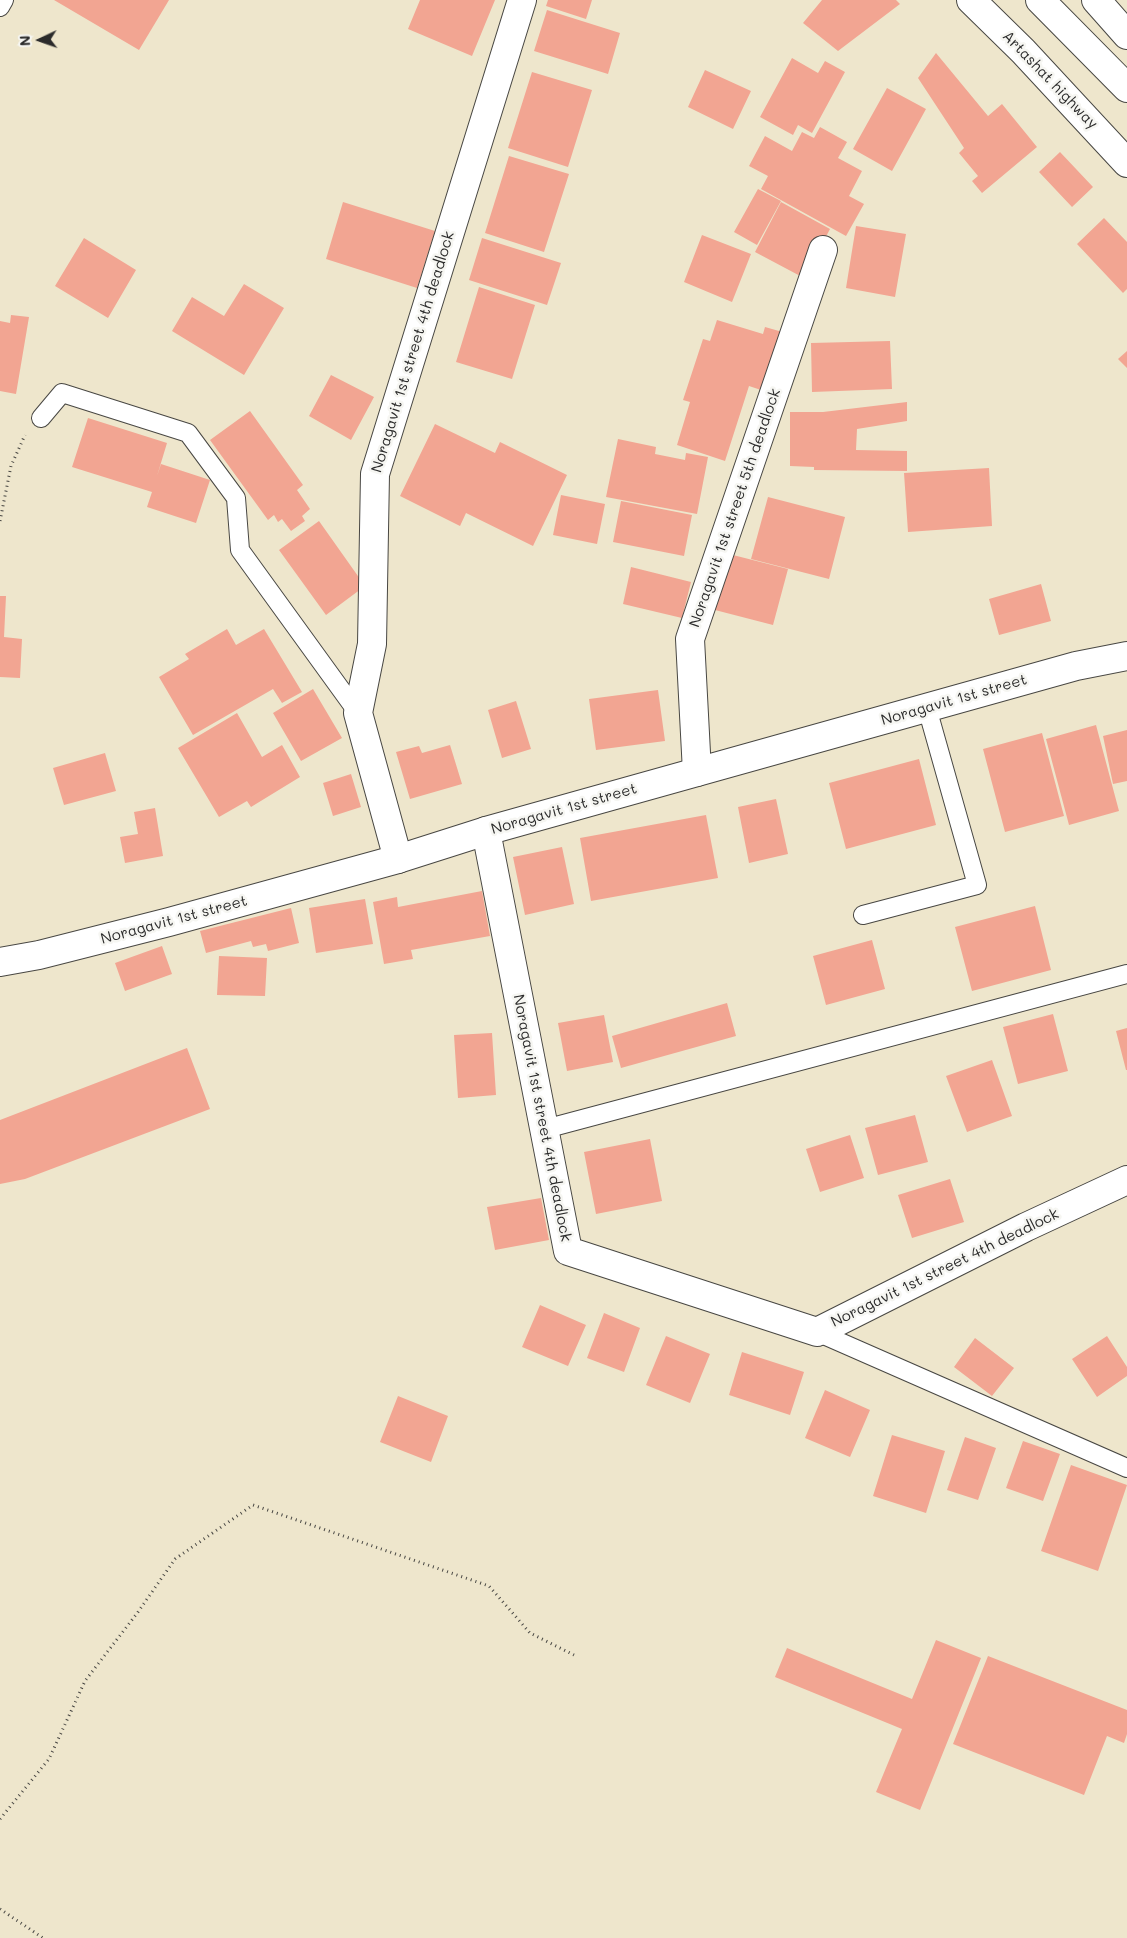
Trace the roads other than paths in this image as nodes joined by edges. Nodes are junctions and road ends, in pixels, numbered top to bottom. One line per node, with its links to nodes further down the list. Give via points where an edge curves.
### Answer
1 (4, 0): 6 (lane)
2 (522, 0): 14 (main road, Noragavit 1st street 4th deadlock, via 375,474 372,644)
3 (971, 0): 9 (main road, Artashat highway, via 1024,51)
4 (1040, 0): 8 (main road)
5 (1099, 2): 7 (main road)
6 (0, 7)
7 (1127, 34)
8 (1127, 88)
9 (1127, 162)
10 (823, 250): 15 (main road, Noragavit 1st street 5th deadlock, via 690,640)
11 (40, 418): 14 (lane, via 62,393 188,433 236,498 240,550)
12 (1127, 656): 13 (main road, Noragavit 1st street, via 1076,666)
13 (927, 708): 15 (main road, Noragavit 1st street); 18 (lane, via 977,885)
14 (358, 714): 17 (main road, Noragavit 1st street 4th deadlock)
15 (697, 772): 16 (main road, Noragavit 1st street)
16 (486, 831): 17 (main road, Noragavit 1st street); 21 (main road, Noragavit 1st street 4th deadlock)
17 (398, 859): 19 (main road, Noragavit 1st street, via 169,922)
18 (863, 915)
19 (0, 962)
20 (1127, 974): 21 (lane)
21 (545, 1129): 23 (main road, Noragavit 1st street 4th deadlock, via 568,1251)
22 (1127, 1180): 23 (main road, Noragavit 1st street 4th deadlock)
23 (817, 1332): 24 (lane)
24 (1127, 1468)

